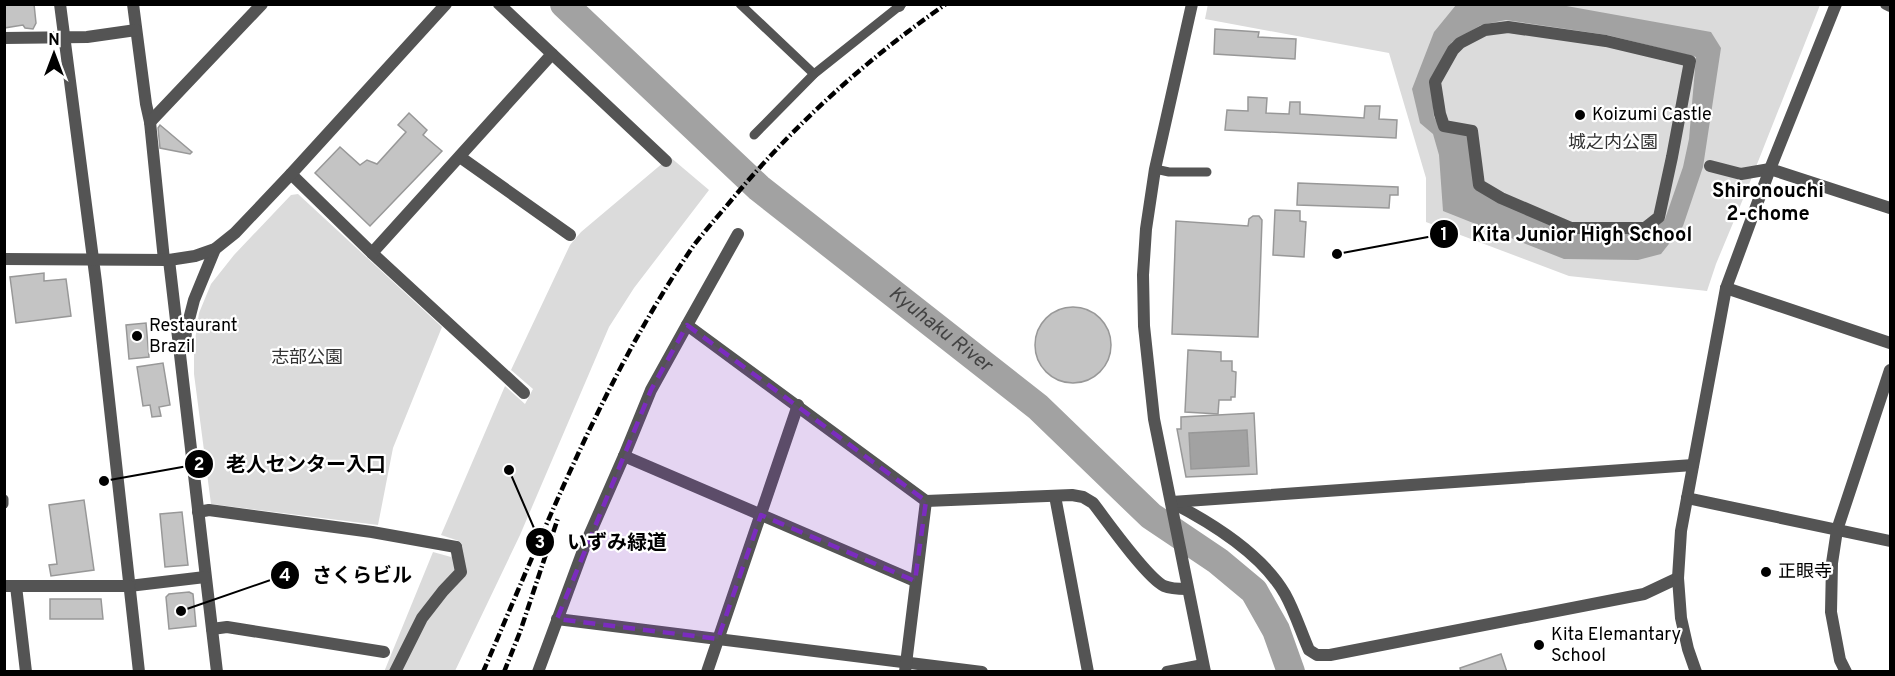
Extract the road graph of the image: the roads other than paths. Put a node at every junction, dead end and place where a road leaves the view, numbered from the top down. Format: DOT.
graph roads {
  1 [pos="60,4"];
  2 [pos="133,4"];
  3 [pos="262,4"];
  4 [pos="446,4"];
  5 [pos="499,4"];
  6 [pos="740,4"];
  7 [pos="1192,4"];
  8 [pos="1836,4"];
  9 [pos="1886,4"];
  10 [pos="900,5"];
  11 [pos="1890,6"];
  12 [pos="136,30"];
  13 [pos="4,38"];
  14 [pos="63,38"];
  15 [pos="552,54"];
  16 [pos="814,74"];
  17 [pos="150,122"];
  18 [pos="754,135"];
  19 [pos="460,156"];
  20 [pos="1672,157"];
  21 [pos="666,161"];
  22 [pos="1710,166"];
  23 [pos="1155,169"];
  24 [pos="1770,169"];
  25 [pos="1207,172"];
  26 [pos="291,174"];
  27 [pos="1890,208"];
  28 [pos="738,234"];
  29 [pos="570,235"];
  30 [pos="215,249"];
  31 [pos="372,253"];
  32 [pos="4,258"];
  33 [pos="92,260"];
  34 [pos="166,260"];
  35 [pos="1726,288"];
  36 [pos="687,325"];
  37 [pos="1890,343"];
  38 [pos="183,369"];
  39 [pos="1890,370"];
  40 [pos="524,393"];
  41 [pos="798,405"];
  42 [pos="624,456"];
  43 [pos="1693,465"];
  44 [pos="1055,496"];
  45 [pos="1687,498"];
  46 [pos="4,500"];
  47 [pos="926,501"];
  48 [pos="1171,502"];
  49 [pos="4,504"];
  50 [pos="198,512"];
  51 [pos="761,515"];
  52 [pos="1837,530"];
  53 [pos="1890,541"];
  54 [pos="206,577"];
  55 [pos="1678,578"];
  56 [pos="915,581"];
  57 [pos="10,586"];
  58 [pos="129,586"];
  59 [pos="1187,589"];
  60 [pos="557,619"];
  61 [pos="212,628"];
  62 [pos="718,639"];
  63 [pos="384,652"];
  64 [pos="906,667"];
  65 [pos="1204,668"];
  66 [pos="26,672"];
  67 [pos="138,672"];
  68 [pos="217,672"];
  69 [pos="395,672"];
  70 [pos="538,672"];
  71 [pos="707,672"];
  72 [pos="982,672"];
  73 [pos="1088,672"];
  74 [pos="1167,672"];
  75 [pos="1696,672"];
  76 [pos="1846,672"];
  1 -- 14 [label="street"];
  2 -- 12 [label="street"];
  3 -- 17 [label="street"];
  4 -- 26 [label="street"];
  5 -- 15 [label="street"];
  6 -- 16 [label="lane"];
  7 -- 23 [label="street"];
  8 -- 24 [label="street"];
  9 -- 11 [label="street"];
  10 -- 16 [label="lane"];
  12 -- 14 [label="street"];
  12 -- 17 [label="street"];
  13 -- 14 [label="street"];
  14 -- 33 [label="street"];
  15 -- 19 [label="street"];
  15 -- 21 [label="street"];
  16 -- 18 [label="lane"];
  17 -- 34 [label="street"];
  19 -- 29 [label="street"];
  19 -- 31 [label="street"];
  20 -- 20 [label="street"];
  22 -- 24 [label="street"];
  23 -- 25 [label="lane"];
  23 -- 48 [label="street"];
  24 -- 27 [label="street"];
  24 -- 35 [label="street"];
  26 -- 30 [label="street"];
  26 -- 31 [label="street"];
  28 -- 36 [label="street"];
  30 -- 34 [label="street"];
  30 -- 38 [label="street"];
  31 -- 40 [label="street"];
  32 -- 33 [label="street"];
  33 -- 34 [label="street"];
  33 -- 58 [label="street"];
  34 -- 38 [label="street"];
  35 -- 37 [label="street"];
  35 -- 43 [label="street"];
  36 -- 41 [label="street"];
  36 -- 42 [label="street"];
  38 -- 50 [label="street"];
  39 -- 52 [label="street"];
  41 -- 47 [label="street"];
  41 -- 51 [label="street"];
  42 -- 51 [label="street"];
  42 -- 60 [label="street"];
  43 -- 45 [label="street"];
  43 -- 48 [label="street"];
  44 -- 47 [label="street"];
  44 -- 59 [label="street"];
  44 -- 73 [label="street"];
  45 -- 52 [label="street"];
  45 -- 55 [label="street"];
  46 -- 49 [label="lane"];
  47 -- 56 [label="street"];
  48 -- 55 [label="street"];
  48 -- 59 [label="street"];
  50 -- 54 [label="street"];
  50 -- 69 [label="street"];
  51 -- 56 [label="street"];
  51 -- 62 [label="street"];
  52 -- 53 [label="street"];
  52 -- 76 [label="street"];
  54 -- 58 [label="street"];
  54 -- 61 [label="street"];
  55 -- 75 [label="street"];
  56 -- 64 [label="street"];
  57 -- 58 [label="street"];
  57 -- 66 [label="street"];
  58 -- 67 [label="street"];
  59 -- 65 [label="street"];
  60 -- 62 [label="street"];
  60 -- 70 [label="street"];
  61 -- 63 [label="street"];
  61 -- 68 [label="street"];
  62 -- 64 [label="street"];
  62 -- 71 [label="street"];
  64 -- 72 [label="street"];
  65 -- 74 [label="street"];
}
